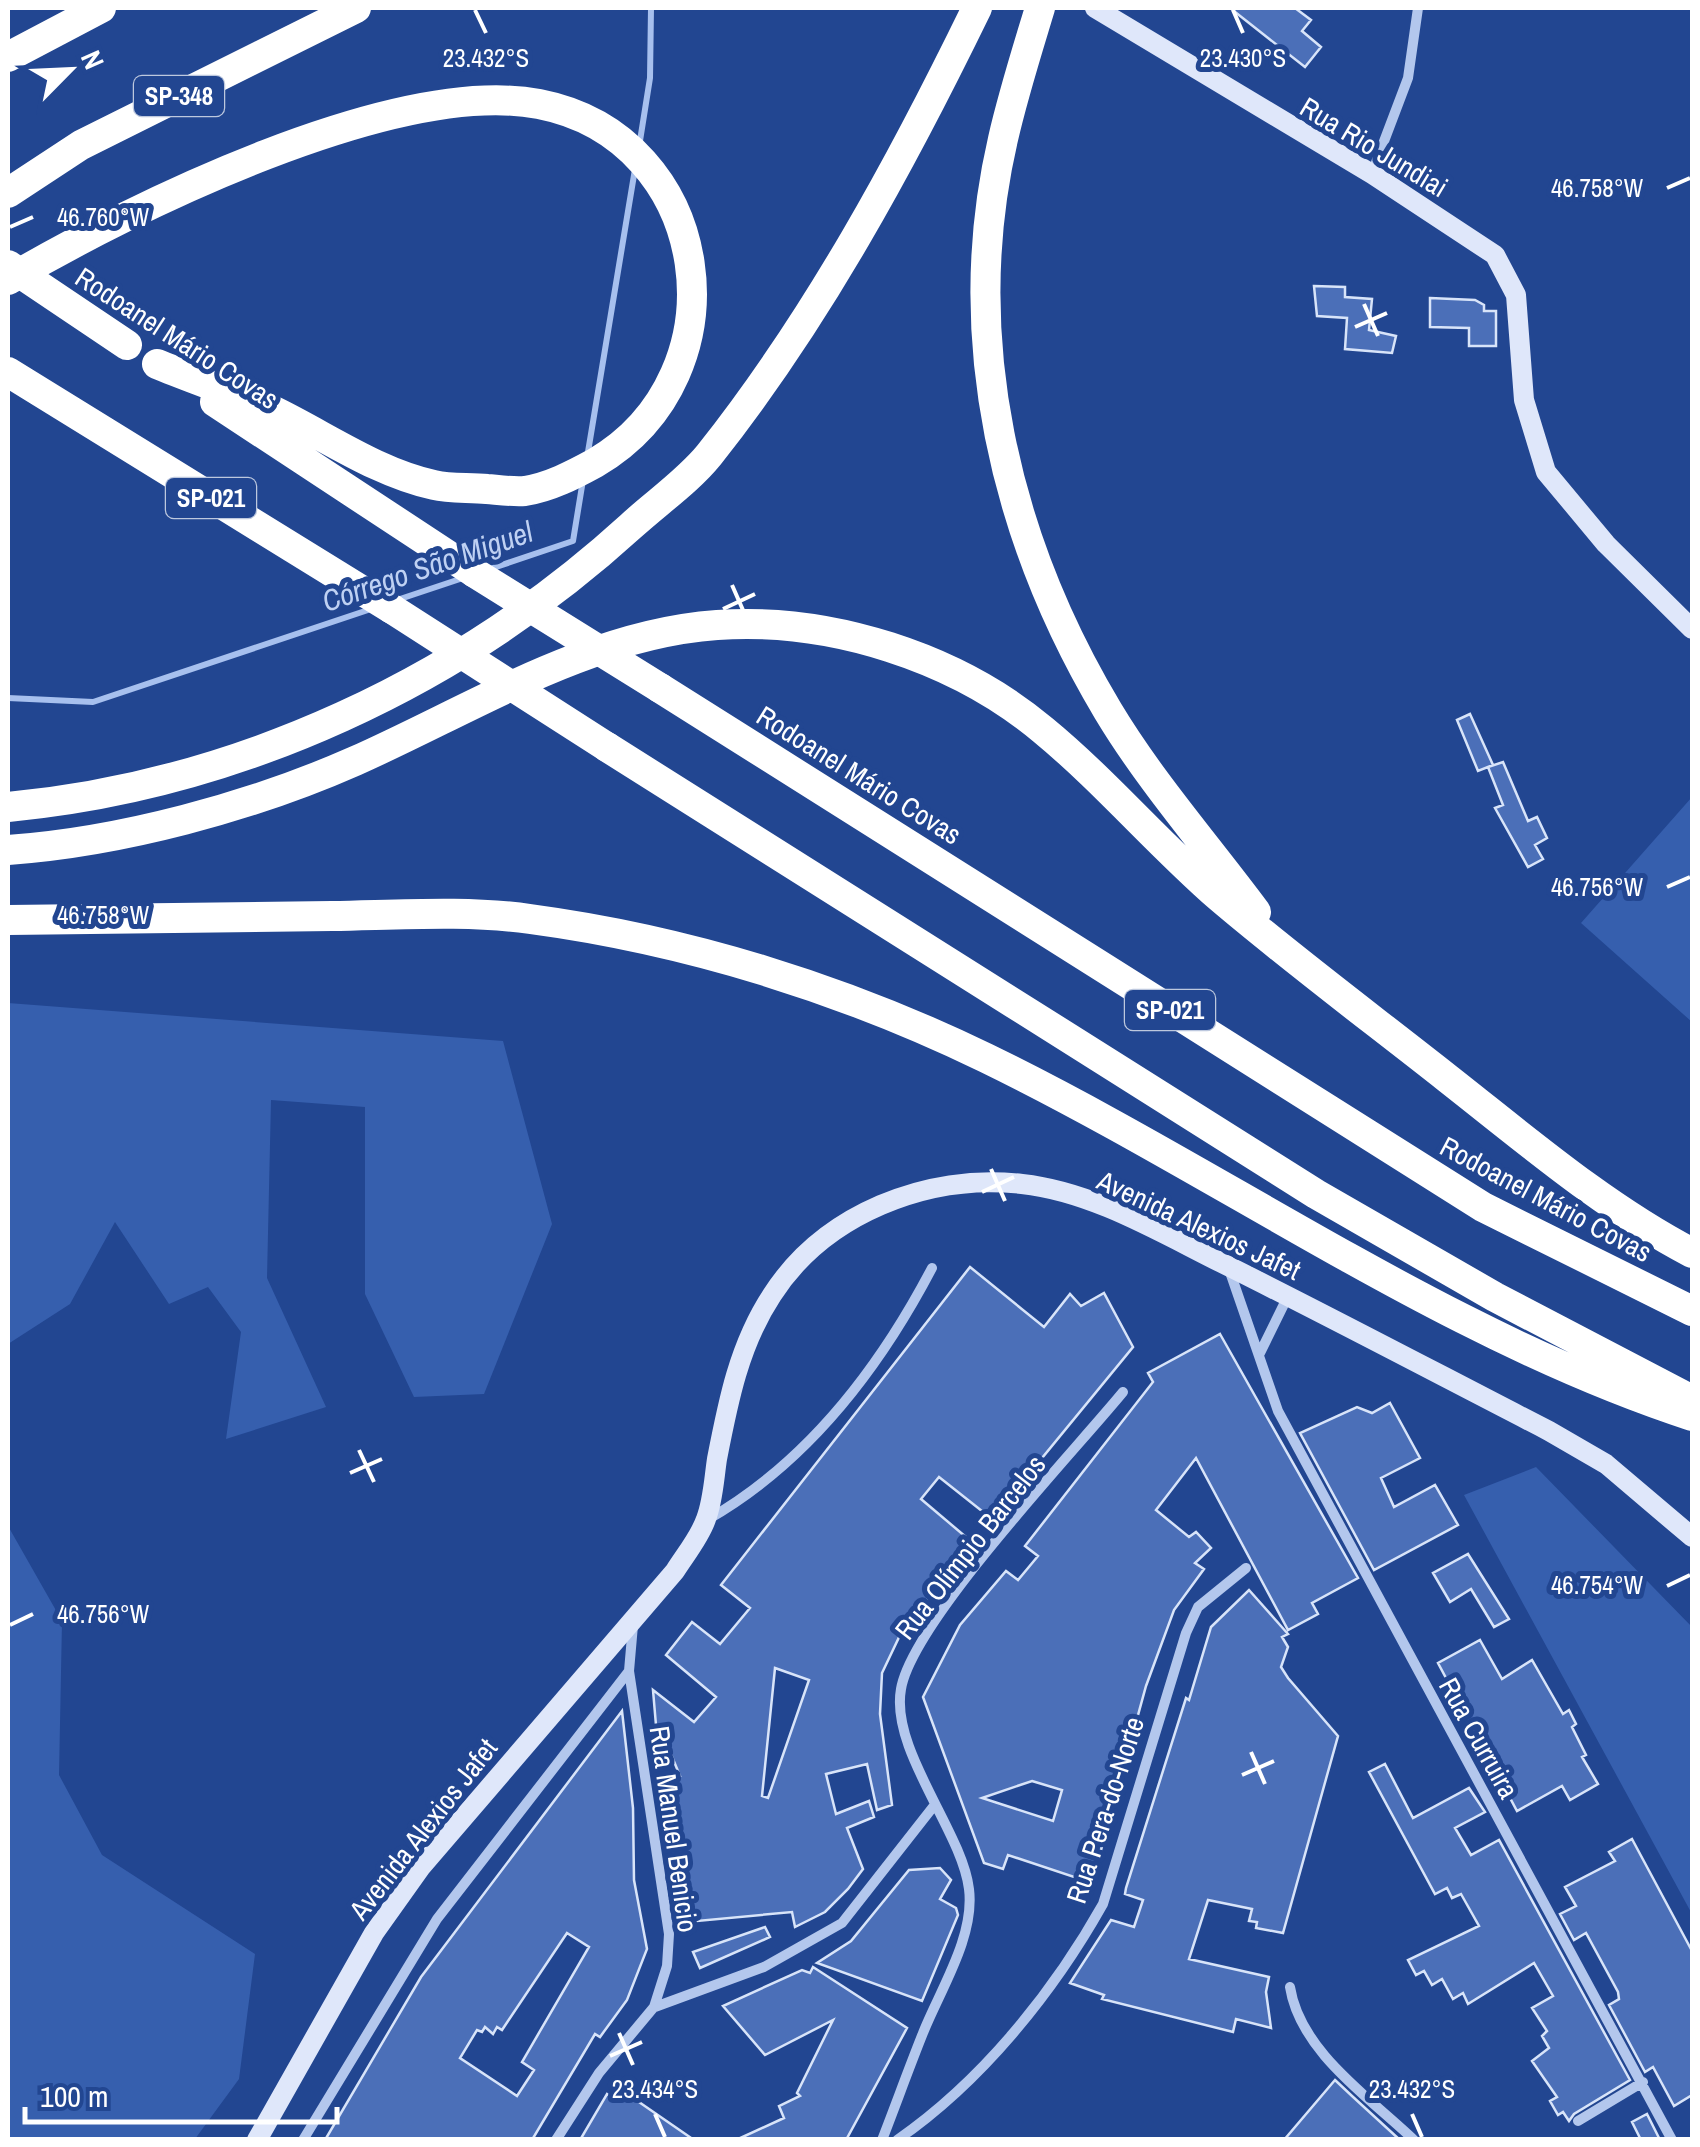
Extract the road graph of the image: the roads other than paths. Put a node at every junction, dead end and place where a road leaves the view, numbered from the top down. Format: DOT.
graph roads {
  1 [pos="100,8"];
  2 [pos="356,8"];
  3 [pos="977,8"];
  4 [pos="1040,8"];
  5 [pos="1094,8"];
  6 [pos="1418,8"];
  7 [pos="8,57"];
  8 [pos="1372,174"];
  9 [pos="8,192"];
  10 [pos="8,265"];
  11 [pos="8,280"];
  12 [pos="157,364"];
  13 [pos="19,379"];
  14 [pos="1692,630"];
  15 [pos="8,807"];
  16 [pos="8,850"];
  17 [pos="8,920"];
  18 [pos="1285,950"];
  19 [pos="1692,1253"];
  20 [pos="1228,1267"];
  21 [pos="932,1268"];
  22 [pos="1288,1296"];
  23 [pos="1692,1311"];
  24 [pos="1260,1353"];
  25 [pos="1123,1392"];
  26 [pos="1692,1400"];
  27 [pos="1692,1416"];
  28 [pos="706,1520"];
  29 [pos="1692,1537"];
  30 [pos="1246,1568"];
  31 [pos="633,1625"];
  32 [pos="629,1671"];
  33 [pos="934,1807"];
  34 [pos="1290,1987"];
  35 [pos="654,2007"];
  36 [pos="1643,2082"];
  37 [pos="1578,2121"];
  38 [pos="257,2140"];
  39 [pos="303,2140"];
  40 [pos="556,2140"];
  41 [pos="882,2140"];
  42 [pos="897,2140"];
  43 [pos="1414,2140"];
  44 [pos="1672,2140"];
  1 -- 7 [label="highway"];
  2 -- 9 [label="highway, SP-348"];
  3 -- 15 [label="highway"];
  4 -- 18 [label="highway"];
  5 -- 8 [label="main road, Rua Rio Jundiai"];
  6 -- 8 [label="street"];
  8 -- 14 [label="main road, Rua Rio Jundiai"];
  10 -- 12 [label="highway, Rodoanel Mário Covas / SP-021, bridge"];
  11 -- 12 [label="highway"];
  12 -- 23 [label="highway, Rodoanel Mário Covas / SP-021, bridge"];
  13 -- 26 [label="highway, SP-021, bridge"];
  16 -- 18 [label="highway"];
  17 -- 27 [label="highway"];
  18 -- 19 [label="highway"];
  20 -- 22 [label="main road, Avenida Alexios Jafet"];
  20 -- 24 [label="street, Rua Curruira"];
  20 -- 28 [label="main road, Avenida Alexios Jafet"];
  21 -- 28 [label="street, Avenida Alexios Jafet"];
  22 -- 24 [label="street"];
  22 -- 29 [label="main road, Avenida Alexios Jafet"];
  24 -- 36 [label="street, Rua Curruira"];
  25 -- 33 [label="street, Rua Olímpio Barcelos"];
  28 -- 31 [label="main road, Avenida Alexios Jafet"];
  30 -- 42 [label="street, Rua Pera-do-Norte"];
  31 -- 32 [label="street"];
  31 -- 38 [label="main road, Avenida Alexios Jafet"];
  32 -- 35 [label="street, Rua Manuel Benicio"];
  32 -- 39 [label="street"];
  33 -- 35 [label="street"];
  33 -- 41 [label="street, Rua Olímpio Barcelos"];
  34 -- 43 [label="street"];
  35 -- 40 [label="street, Rua Manuel Benicio"];
  36 -- 37 [label="street"];
  36 -- 44 [label="street, Rua Curruira"];
}
